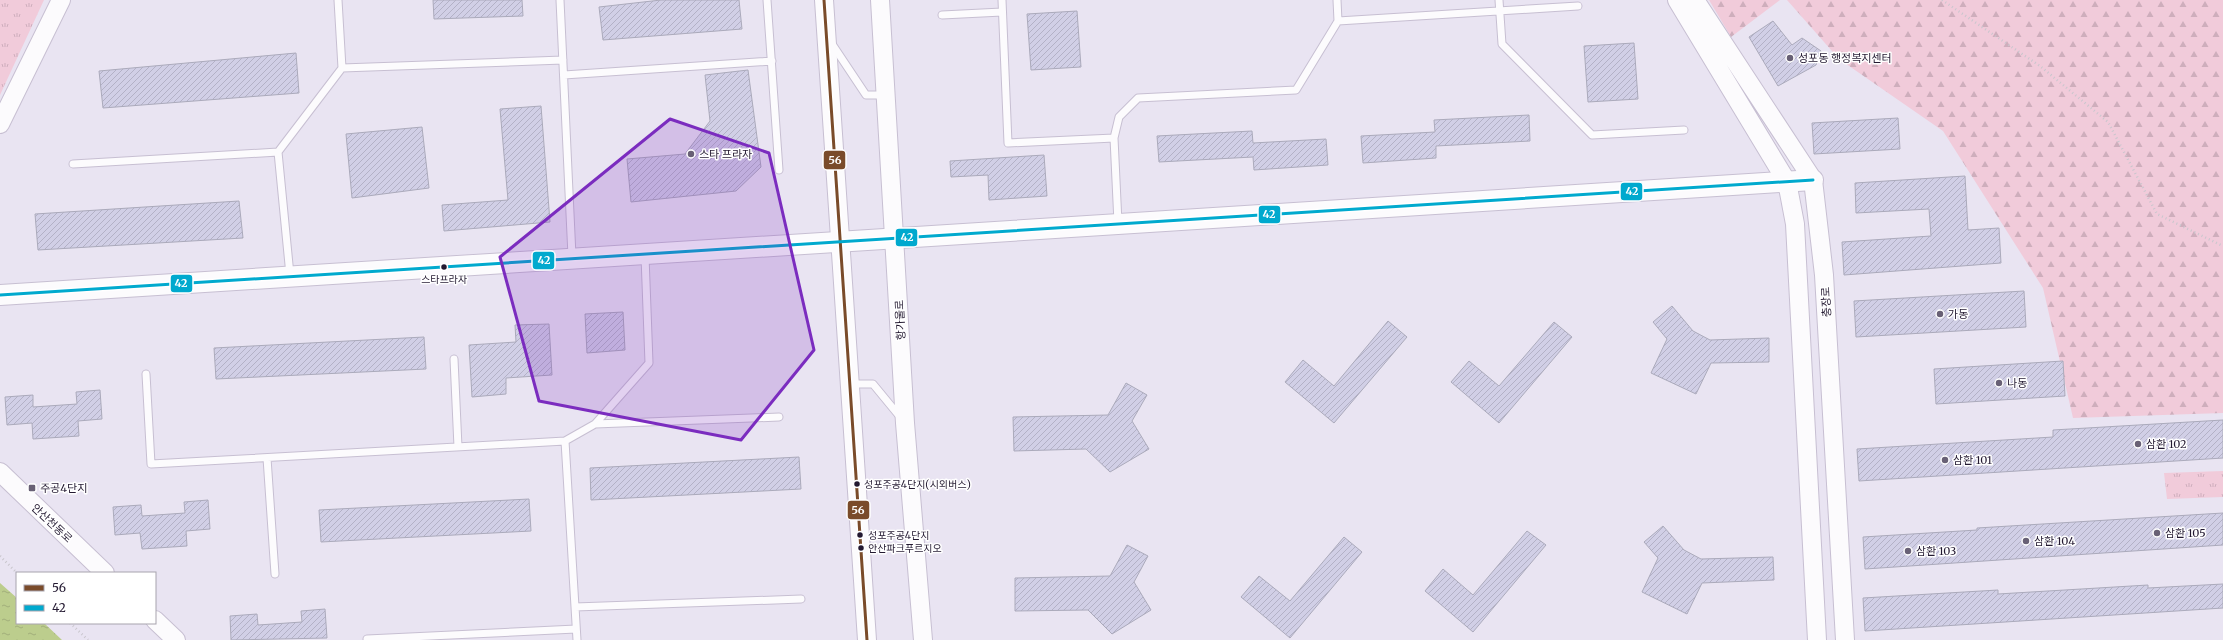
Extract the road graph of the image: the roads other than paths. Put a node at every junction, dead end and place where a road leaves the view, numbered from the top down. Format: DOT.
graph roads {
  1 [pos="61,0"];
  2 [pos="338,0"];
  3 [pos="560,0"];
  4 [pos="767,0"];
  5 [pos="824,0"];
  6 [pos="880,0"];
  7 [pos="1002,0"];
  8 [pos="1337,0"];
  9 [pos="1499,0"];
  10 [pos="1677,0"];
  11 [pos="1695,0"];
  12 [pos="1578,6"];
  13 [pos="1499,11"];
  14 [pos="1002,12"];
  15 [pos="942,15"];
  16 [pos="1338,21"];
  17 [pos="826,36"];
  18 [pos="563,60"];
  19 [pos="772,61"];
  20 [pos="342,68"];
  21 [pos="564,75"];
  22 [pos="886,95"];
  23 [pos="0,124"];
  24 [pos="1684,130"];
  25 [pos="1114,138"];
  26 [pos="278,152"];
  27 [pos="73,164"];
  28 [pos="779,170"];
  29 [pos="1813,180"];
  30 [pos="1787,182"];
  31 [pos="1118,224"];
  32 [pos="896,238"];
  33 [pos="839,242"];
  34 [pos="645,254"];
  35 [pos="573,259"];
  36 [pos="290,277"];
  37 [pos="0,295"];
  38 [pos="454,359"];
  39 [pos="146,374"];
  40 [pos="849,384"];
  41 [pos="779,417"];
  42 [pos="905,423"];
  43 [pos="595,424"];
  44 [pos="565,442"];
  45 [pos="458,447"];
  46 [pos="267,458"];
  47 [pos="0,472"];
  48 [pos="103,572"];
  49 [pos="275,574"];
  50 [pos="802,599"];
  51 [pos="575,607"];
  52 [pos="156,621"];
  53 [pos="576,629"];
  54 [pos="367,639"];
  55 [pos="176,640"];
  56 [pos="577,640"];
  57 [pos="867,640"];
  58 [pos="923,640"];
  59 [pos="1817,640"];
  60 [pos="1845,640"];
  1 -- 23 [label="street"];
  2 -- 20 [label="lane"];
  3 -- 18 [label="lane"];
  4 -- 19 [label="lane"];
  5 -- 17 [label="street"];
  6 -- 22 [label="street, 항가울로"];
  7 -- 14 [label="lane"];
  8 -- 16 [label="lane"];
  9 -- 13 [label="lane"];
  10 -- 30 [label="street"];
  11 -- 29 [label="street, 충장로"];
  12 -- 13 [label="lane"];
  13 -- 16 [label="lane"];
  13 -- 24 [label="lane"];
  14 -- 15 [label="lane"];
  14 -- 25 [label="lane"];
  16 -- 25 [label="lane"];
  17 -- 22 [label="lane"];
  17 -- 33 [label="street"];
  18 -- 20 [label="lane"];
  18 -- 21 [label="lane"];
  19 -- 21 [label="lane"];
  19 -- 28 [label="lane"];
  20 -- 26 [label="lane"];
  21 -- 35 [label="lane"];
  22 -- 32 [label="street, 항가울로"];
  25 -- 31 [label="lane"];
  26 -- 27 [label="lane"];
  26 -- 36 [label="lane"];
  29 -- 30 [label="main road"];
  29 -- 60 [label="street, 충장로"];
  30 -- 31 [label="main road"];
  30 -- 59 [label="street"];
  31 -- 32 [label="main road"];
  32 -- 33 [label="main road"];
  32 -- 42 [label="street, 항가울로"];
  33 -- 34 [label="main road"];
  33 -- 40 [label="street"];
  34 -- 35 [label="main road"];
  34 -- 43 [label="lane"];
  35 -- 36 [label="main road"];
  36 -- 37 [label="main road"];
  38 -- 45 [label="lane"];
  39 -- 46 [label="lane"];
  40 -- 42 [label="lane"];
  40 -- 57 [label="street"];
  41 -- 43 [label="lane"];
  42 -- 58 [label="street, 항가울로"];
  43 -- 44 [label="lane"];
  44 -- 45 [label="lane"];
  44 -- 51 [label="lane"];
  45 -- 46 [label="lane"];
  46 -- 49 [label="lane"];
  47 -- 48 [label="street, 안산천동로"];
  50 -- 51 [label="lane"];
  51 -- 53 [label="lane"];
  52 -- 55 [label="street"];
  53 -- 54 [label="lane"];
  53 -- 56 [label="lane"];
}
